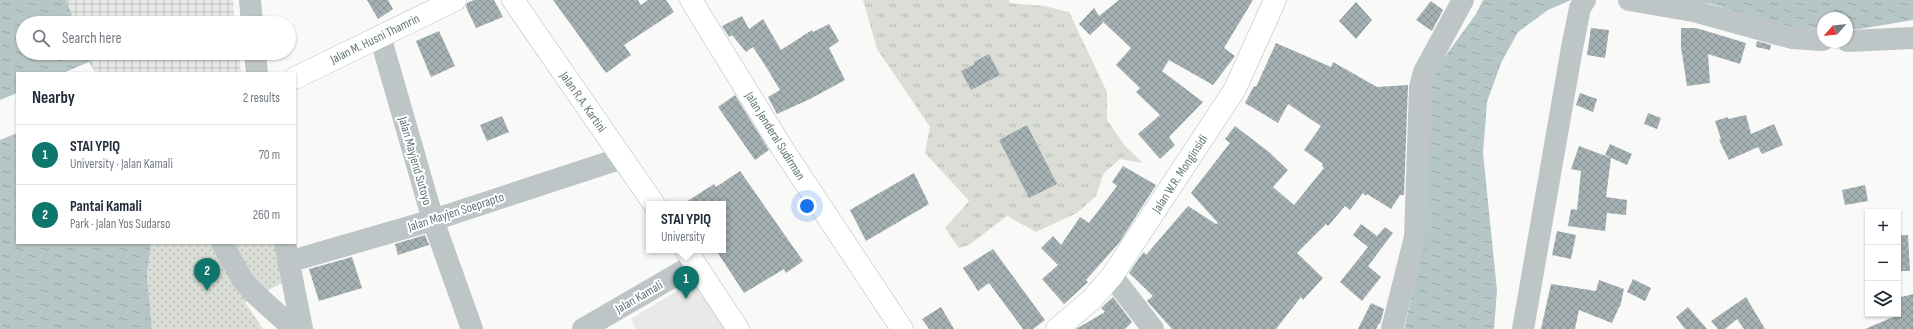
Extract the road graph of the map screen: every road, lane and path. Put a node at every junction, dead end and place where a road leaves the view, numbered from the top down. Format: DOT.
graph roads {
  1 [pos="250,0"];
  2 [pos="454,0"];
  3 [pos="512,0"];
  4 [pos="691,0"];
  5 [pos="1275,0"];
  6 [pos="1463,0"];
  7 [pos="1585,0"];
  8 [pos="1629,0"];
  9 [pos="251,16"];
  10 [pos="380,36"];
  11 [pos="1913,38"];
  12 [pos="1817,40"];
  13 [pos="1853,41"];
  14 [pos="256,60"];
  15 [pos="257,72"];
  16 [pos="296,78"];
  17 [pos="622,158"];
  18 [pos="652,201"];
  19 [pos="432,220"];
  20 [pos="223,244"];
  21 [pos="286,252"];
  22 [pos="691,257"];
  23 [pos="1112,276"];
  24 [pos="294,329"];
  25 [pos="302,329"];
  26 [pos="472,329"];
  27 [pos="583,329"];
  28 [pos="738,329"];
  29 [pos="902,329"];
  30 [pos="1057,329"];
  31 [pos="1153,329"];
  32 [pos="1392,329"];
  33 [pos="1523,329"];
  1 -- 9 [label="street"];
  2 -- 10 [label="main road, Jalan M. Husni Thamrin"];
  3 -- 17 [label="main road, Jalan R.A. Kartini"];
  4 -- 29 [label="main road, Jalan Jenderal Sudirman"];
  5 -- 23 [label="main road, Jalan W.R. Monginsidi"];
  6 -- 32 [label="street"];
  7 -- 33 [label="street"];
  8 -- 12 [label="street"];
  10 -- 16 [label="main road, Jalan M. Husni Thamrin"];
  10 -- 19 [label="street, Jalan Mayjend Sutoyo"];
  11 -- 13 [label="street"];
  14 -- 15 [label="street"];
  17 -- 18 [label="main road, Jalan R.A. Kartini"];
  17 -- 19 [label="street, Jalan Mayjen Soeprapto"];
  19 -- 21 [label="street, Jalan Mayjen Soeprapto"];
  19 -- 26 [label="street, Jalan Mayjend Sutoyo"];
  20 -- 24 [label="street"];
  21 -- 25 [label="street"];
  22 -- 27 [label="street, Jalan Kamali"];
  22 -- 28 [label="main road"];
  23 -- 30 [label="main road, Jalan W.R. Monginsidi"];
  23 -- 31 [label="street"];
}
